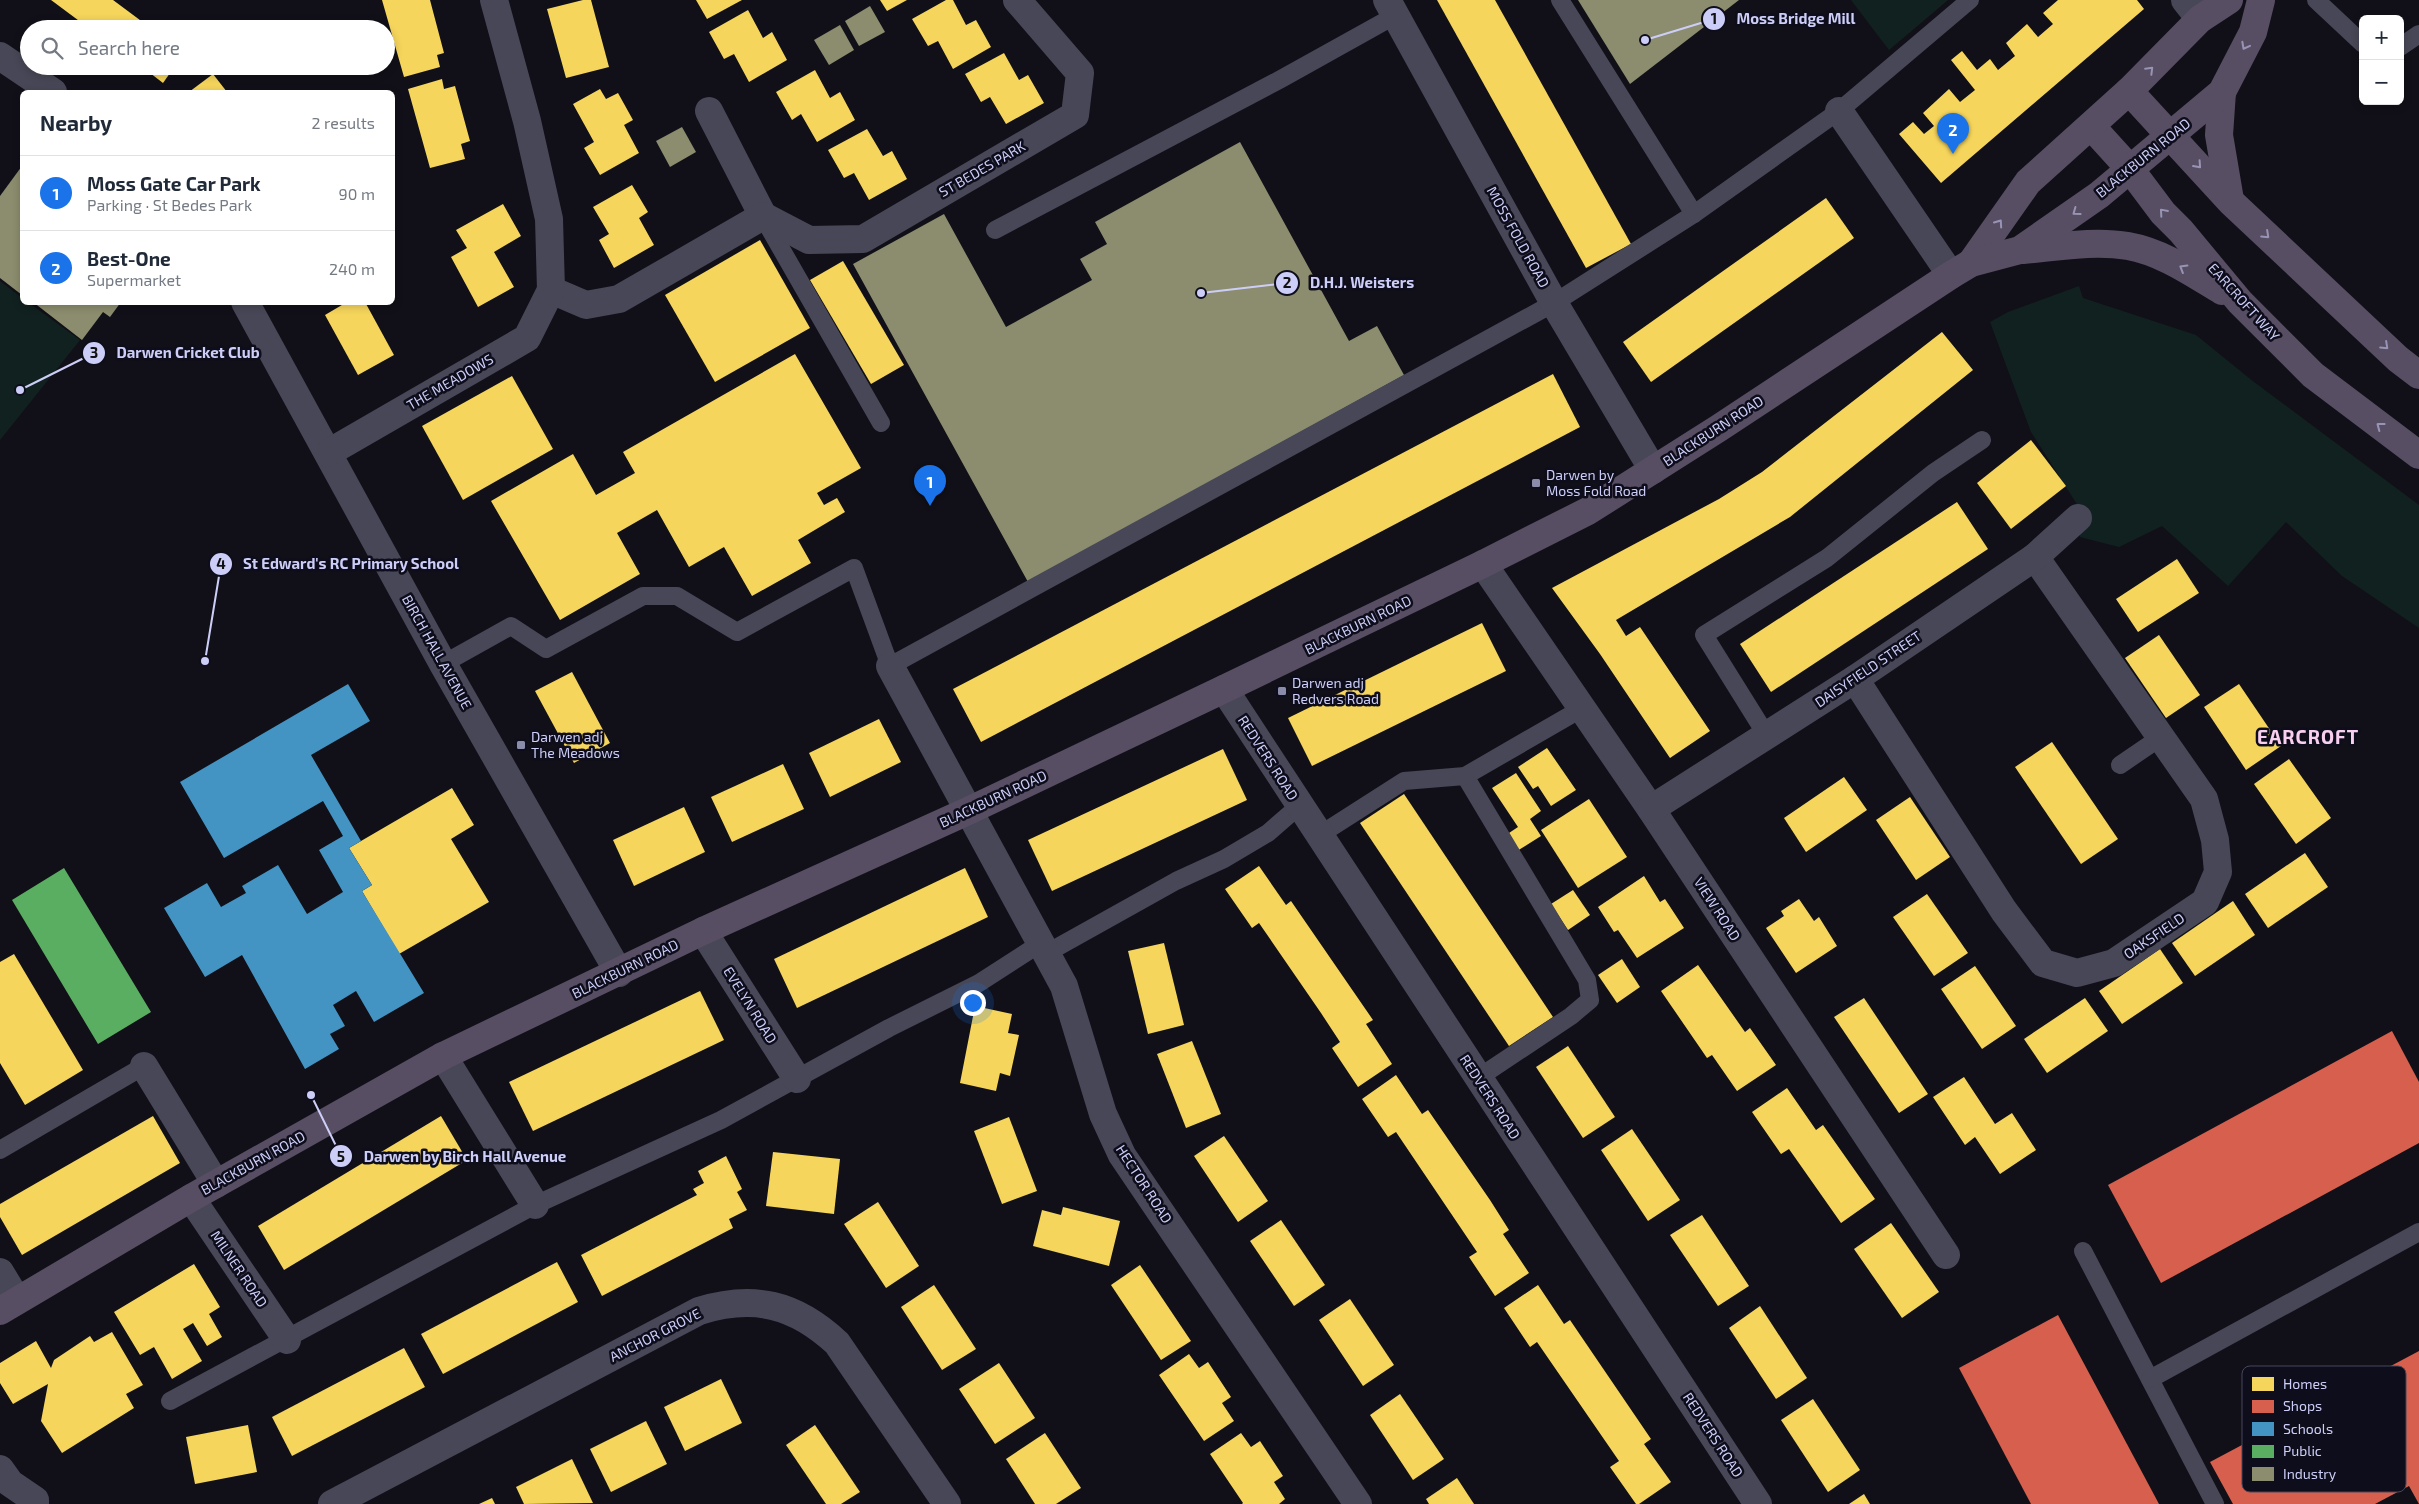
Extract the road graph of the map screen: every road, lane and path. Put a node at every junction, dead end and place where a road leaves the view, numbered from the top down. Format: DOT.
graph roads {
  1 [pos="494,0"];
  2 [pos="1017,0"];
  3 [pos="1560,0"];
  4 [pos="1970,0"];
  5 [pos="2229,0"];
  6 [pos="2261,0"];
  7 [pos="2316,0"];
  8 [pos="1392,7"];
  9 [pos="2193,10"];
  10 [pos="2419,34"];
  11 [pos="2359,40"];
  12 [pos="2404,44"];
  13 [pos="0,56"];
  14 [pos="20,70"];
  15 [pos="28,75"];
  16 [pos="50,90"];
  17 [pos="2129,91"];
  18 [pos="2222,92"];
  19 [pos="709,111"];
  20 [pos="1839,111"];
  21 [pos="2091,126"];
  22 [pos="2171,136"];
  23 [pos="2130,169"];
  24 [pos="2231,202"];
  25 [pos="1694,214"];
  26 [pos="763,216"];
  27 [pos="995,230"];
  28 [pos="2020,250"];
  29 [pos="1961,269"];
  30 [pos="551,290"];
  31 [pos="1554,302"];
  32 [pos="2240,302"];
  33 [pos="247,305"];
  34 [pos="2419,375"];
  35 [pos="881,424"];
  36 [pos="1982,440"];
  37 [pos="328,453"];
  38 [pos="2419,455"];
  39 [pos="1654,470"];
  40 [pos="2078,518"];
  41 [pos="2035,557"];
  42 [pos="1483,564"];
  43 [pos="443,664"];
  44 [pos="890,666"];
  45 [pos="1855,679"];
  46 [pos="1224,689"];
  47 [pos="1581,709"];
  48 [pos="1767,736"];
  49 [pos="2161,738"];
  50 [pos="2120,765"];
  51 [pos="1465,776"];
  52 [pos="1299,806"];
  53 [pos="1651,809"];
  54 [pos="968,811"];
  55 [pos="1318,836"];
  56 [pos="703,930"];
  57 [pos="1044,948"];
  58 [pos="619,973"];
  59 [pos="443,1056"];
  60 [pos="144,1066"];
  61 [pos="1478,1078"];
  62 [pos="797,1079"];
  63 [pos="0,1150"];
  64 [pos="216,1184"];
  65 [pos="191,1198"];
  66 [pos="535,1205"];
  67 [pos="2419,1232"];
  68 [pos="2084,1251"];
  69 [pos="1946,1255"];
  70 [pos="0,1272"];
  71 [pos="8,1306"];
  72 [pos="287,1340"];
  73 [pos="2150,1378"];
  74 [pos="170,1401"];
  75 [pos="0,1468"];
  76 [pos="40,1503"];
  77 [pos="332,1504"];
  78 [pos="947,1504"];
  79 [pos="1358,1504"];
  80 [pos="1758,1504"];
  81 [pos="2215,1504"];
  1 -- 30 [label="street"];
  2 -- 26 [label="street, ST BEDES PARK"];
  3 -- 25 [label="lane"];
  4 -- 20 [label="lane"];
  5 -- 9 [label="highway, BLACKBURN ROAD"];
  6 -- 18 [label="highway, BLACKBURN ROAD, one-way"];
  7 -- 11 [label="lane"];
  8 -- 27 [label="lane"];
  8 -- 31 [label="street, MOSS FOLD ROAD"];
  17 -- 9 [label="highway, BLACKBURN ROAD, one-way"];
  10 -- 12 [label="lane"];
  13 -- 14 [label="street"];
  15 -- 16 [label="street"];
  17 -- 21 [label="highway, BLACKBURN ROAD"];
  17 -- 22 [label="highway"];
  18 -- 22 [label="highway, BLACKBURN ROAD"];
  18 -- 24 [label="highway"];
  19 -- 26 [label="street"];
  20 -- 25 [label="lane"];
  20 -- 29 [label="street"];
  21 -- 23 [label="highway, EARCROFT WAY"];
  29 -- 21 [label="highway, BLACKBURN ROAD, one-way"];
  22 -- 23 [label="highway, BLACKBURN ROAD"];
  22 -- 24 [label="highway, one-way"];
  23 -- 28 [label="highway, BLACKBURN ROAD, one-way"];
  32 -- 23 [label="highway, EARCROFT WAY, one-way"];
  24 -- 34 [label="highway, one-way"];
  25 -- 31 [label="lane"];
  26 -- 30 [label="street"];
  26 -- 35 [label="lane"];
  28 -- 29 [label="highway, BLACKBURN ROAD"];
  32 -- 28 [label="highway, one-way"];
  29 -- 39 [label="highway, BLACKBURN ROAD"];
  30 -- 37 [label="street, THE MEADOWS"];
  31 -- 39 [label="street, MOSS FOLD ROAD"];
  31 -- 44 [label="lane"];
  38 -- 32 [label="highway, EARCROFT WAY, one-way"];
  33 -- 37 [label="street, BIRCH HALL AVENUE"];
  36 -- 48 [label="lane"];
  37 -- 43 [label="street, BIRCH HALL AVENUE"];
  39 -- 42 [label="highway, BLACKBURN ROAD"];
  40 -- 41 [label="street, DAISYFIELD STREET"];
  41 -- 45 [label="street, DAISYFIELD STREET"];
  41 -- 49 [label="street, OAKSFIELD"];
  42 -- 46 [label="highway, BLACKBURN ROAD"];
  42 -- 47 [label="street, VIEW ROAD"];
  43 -- 44 [label="lane"];
  43 -- 58 [label="street, BIRCH HALL AVENUE"];
  44 -- 54 [label="street, HECTOR ROAD"];
  45 -- 48 [label="street, DAISYFIELD STREET"];
  45 -- 49 [label="street, OAKSFIELD"];
  46 -- 52 [label="street, REDVERS ROAD"];
  46 -- 54 [label="highway, BLACKBURN ROAD"];
  47 -- 51 [label="lane"];
  47 -- 53 [label="street, VIEW ROAD"];
  48 -- 53 [label="street, DAISYFIELD STREET"];
  49 -- 50 [label="lane"];
  51 -- 55 [label="lane"];
  51 -- 61 [label="lane"];
  52 -- 55 [label="street, REDVERS ROAD"];
  52 -- 57 [label="lane"];
  53 -- 69 [label="street, VIEW ROAD"];
  54 -- 56 [label="highway, BLACKBURN ROAD"];
  54 -- 57 [label="street, HECTOR ROAD"];
  55 -- 61 [label="street, REDVERS ROAD"];
  56 -- 58 [label="highway, BLACKBURN ROAD"];
  56 -- 62 [label="street, EVELYN ROAD"];
  57 -- 62 [label="lane"];
  57 -- 79 [label="street, HECTOR ROAD"];
  58 -- 59 [label="highway, BLACKBURN ROAD"];
  59 -- 64 [label="highway, BLACKBURN ROAD"];
  59 -- 66 [label="street"];
  60 -- 63 [label="lane"];
  60 -- 64 [label="street"];
  61 -- 80 [label="street, REDVERS ROAD"];
  62 -- 66 [label="lane"];
  64 -- 65 [label="highway, BLACKBURN ROAD"];
  65 -- 71 [label="highway, BLACKBURN ROAD"];
  65 -- 72 [label="street, MILNER ROAD"];
  66 -- 72 [label="lane"];
  67 -- 73 [label="lane"];
  68 -- 73 [label="lane"];
  70 -- 71 [label="street"];
  72 -- 74 [label="lane"];
  73 -- 81 [label="lane"];
  75 -- 76 [label="street"];
  77 -- 78 [label="street, ANCHOR GROVE"];
}
